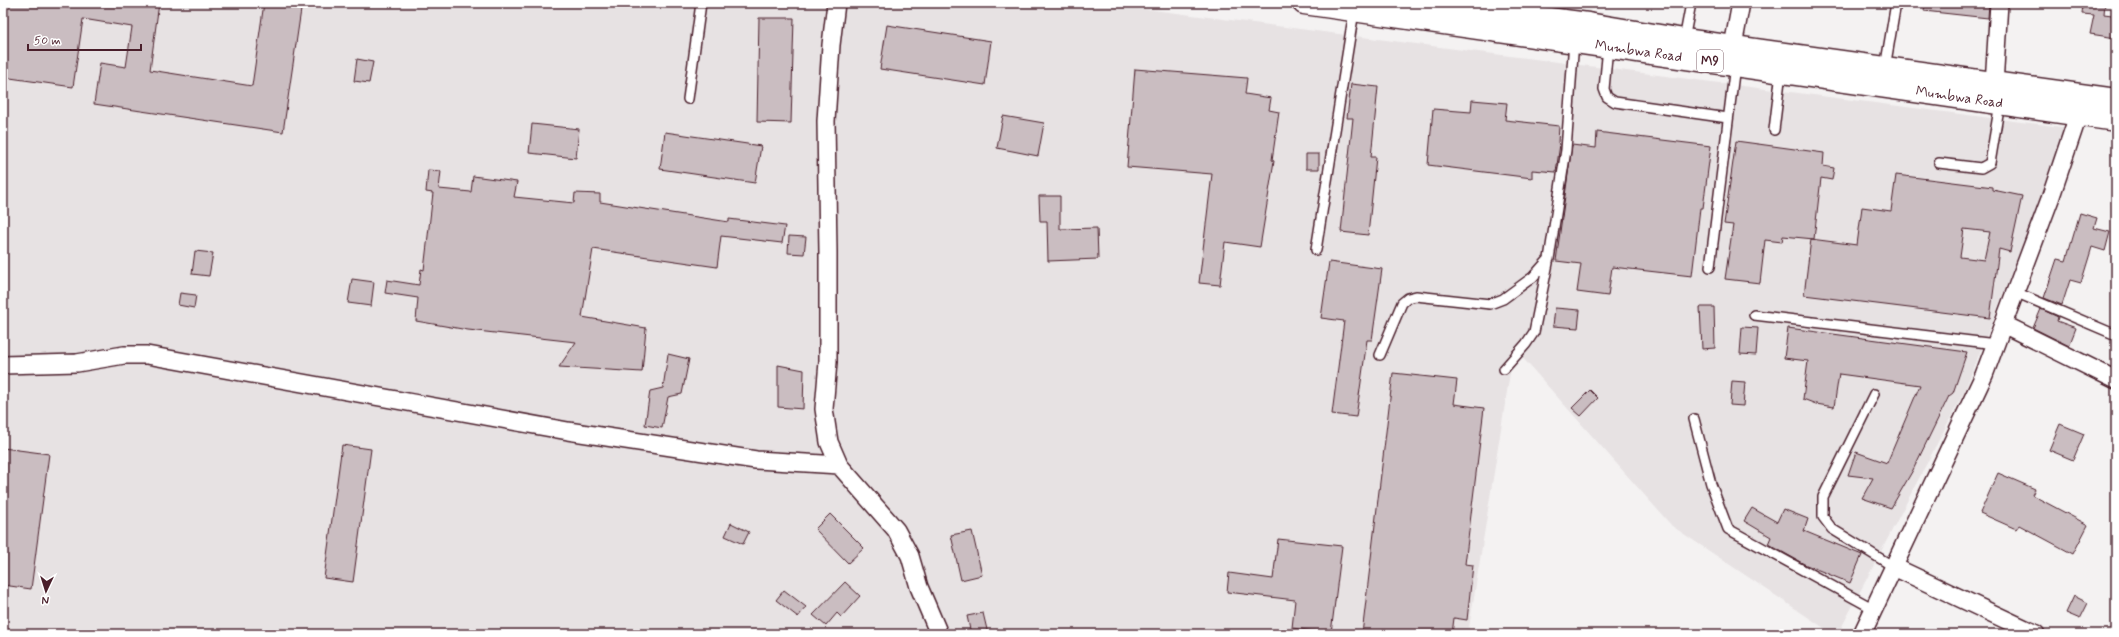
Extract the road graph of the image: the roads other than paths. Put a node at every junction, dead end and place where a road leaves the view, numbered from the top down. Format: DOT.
graph roads {
  1 [pos="701,3"];
  2 [pos="836,3"];
  3 [pos="1304,3"];
  4 [pos="1691,3"];
  5 [pos="1741,3"];
  6 [pos="1896,3"];
  7 [pos="1999,3"];
  8 [pos="1363,7"];
  9 [pos="1406,8"];
  10 [pos="1684,40"];
  11 [pos="1574,41"];
  12 [pos="1608,46"];
  13 [pos="1734,55"];
  14 [pos="1885,68"];
  15 [pos="1782,71"];
  16 [pos="1913,81"];
  17 [pos="1997,93"];
  18 [pos="688,99"];
  19 [pos="2116,100"];
  20 [pos="2082,105"];
  21 [pos="1728,118"];
  22 [pos="2116,120"];
  23 [pos="1774,130"];
  24 [pos="1939,163"];
  25 [pos="1316,250"];
  26 [pos="1549,259"];
  27 [pos="1710,267"];
  28 [pos="2015,292"];
  29 [pos="1754,315"];
  30 [pos="2003,324"];
  31 [pos="2116,335"];
  32 [pos="1996,344"];
  33 [pos="1380,355"];
  34 [pos="3,365"];
  35 [pos="1504,369"];
  36 [pos="2116,380"];
  37 [pos="1874,394"];
  38 [pos="1694,418"];
  39 [pos="839,465"];
  40 [pos="1894,567"];
  41 [pos="1874,609"];
  42 [pos="939,634"];
  43 [pos="1862,634"];
  44 [pos="2036,634"];
  1 -- 18 [label="lane"];
  2 -- 39 [label="street"];
  3 -- 8 [label="main road, Mumbwa Road / M9"];
  4 -- 10 [label="lane"];
  5 -- 13 [label="street"];
  6 -- 14 [label="lane"];
  7 -- 17 [label="street"];
  8 -- 9 [label="main road, Mumbwa Road / M9"];
  8 -- 11 [label="main road, Mumbwa Road / M9"];
  8 -- 25 [label="lane"];
  9 -- 10 [label="main road, Mumbwa Road / M9"];
  10 -- 13 [label="main road, Mumbwa Road / M9"];
  11 -- 12 [label="main road, Mumbwa Road / M9"];
  11 -- 26 [label="lane"];
  12 -- 13 [label="main road, Mumbwa Road / M9"];
  12 -- 21 [label="lane"];
  13 -- 14 [label="main road, Mumbwa Road / M9"];
  13 -- 15 [label="main road, Mumbwa Road / M9"];
  13 -- 21 [label="lane"];
  14 -- 16 [label="main road, Mumbwa Road / M9"];
  15 -- 16 [label="main road, Mumbwa Road / M9"];
  15 -- 23 [label="lane"];
  16 -- 17 [label="main road, Mumbwa Road / M9"];
  17 -- 20 [label="main road, Mumbwa Road / M9"];
  17 -- 24 [label="lane"];
  19 -- 20 [label="main road, Mumbwa Road / M9"];
  20 -- 22 [label="main road, Mumbwa Road / M9"];
  20 -- 28 [label="street"];
  21 -- 27 [label="lane"];
  26 -- 33 [label="lane"];
  26 -- 35 [label="lane"];
  28 -- 30 [label="street"];
  28 -- 31 [label="lane"];
  29 -- 32 [label="lane"];
  30 -- 32 [label="street"];
  30 -- 36 [label="street"];
  32 -- 40 [label="street"];
  34 -- 39 [label="street"];
  37 -- 40 [label="lane"];
  38 -- 41 [label="lane"];
  39 -- 42 [label="street"];
  40 -- 41 [label="street"];
  40 -- 44 [label="street"];
  41 -- 43 [label="street"];
}
